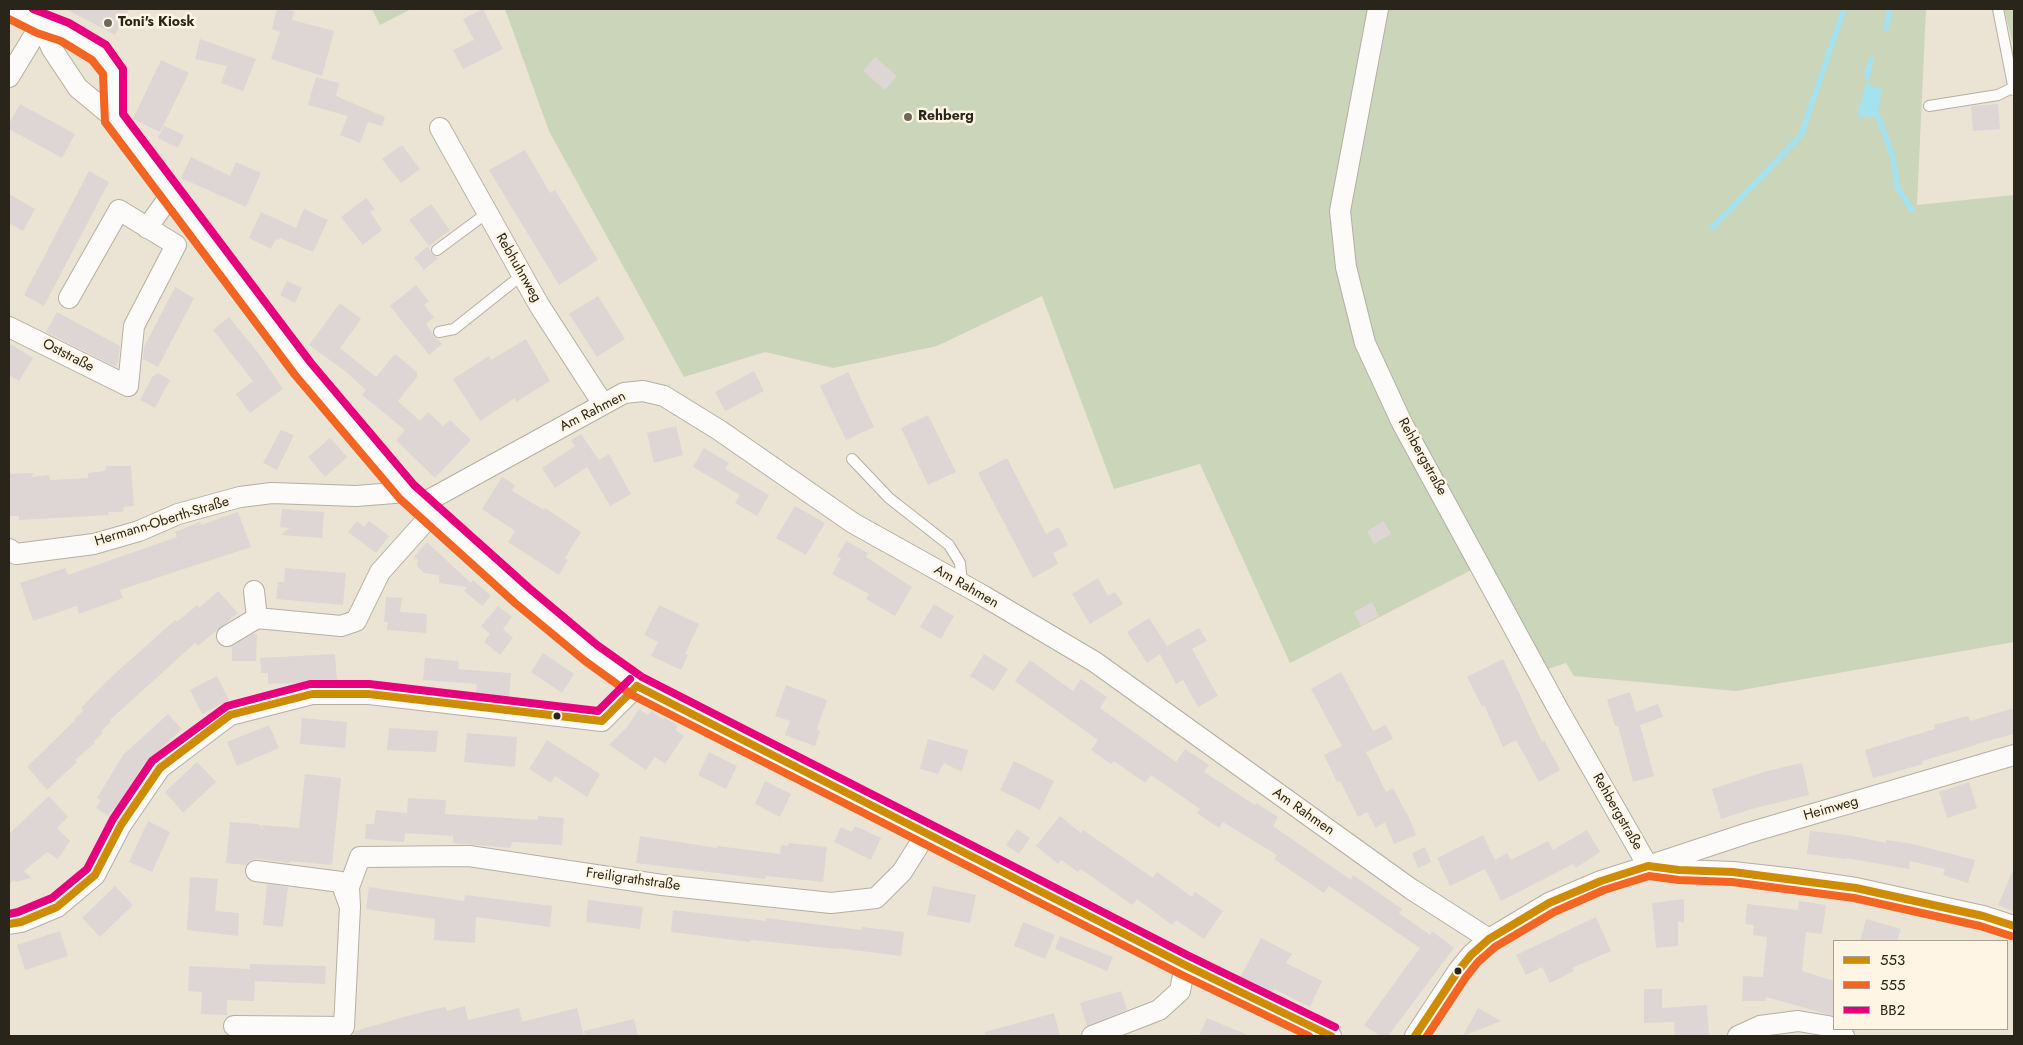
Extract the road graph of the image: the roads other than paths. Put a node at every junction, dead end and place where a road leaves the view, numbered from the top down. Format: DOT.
graph roads {
  1 [pos="11,9"];
  2 [pos="1378,9"];
  3 [pos="1998,9"];
  4 [pos="42,24"];
  5 [pos="9,77"];
  6 [pos="2014,88"];
  7 [pos="1930,106"];
  8 [pos="113,117"];
  9 [pos="440,128"];
  10 [pos="172,193"];
  11 [pos="487,213"];
  12 [pos="147,228"];
  13 [pos="437,250"];
  14 [pos="522,275"];
  15 [pos="69,298"];
  16 [pos="9,327"];
  17 [pos="439,332"];
  18 [pos="603,404"];
  19 [pos="852,459"];
  20 [pos="419,504"];
  21 [pos="9,548"];
  22 [pos="962,584"];
  23 [pos="254,591"];
  24 [pos="257,618"];
  25 [pos="227,636"];
  26 [pos="637,686"];
  27 [pos="2014,755"];
  28 [pos="926,834"];
  29 [pos="1648,866"];
  30 [pos="256,871"];
  31 [pos="350,907"];
  32 [pos="9,924"];
  33 [pos="2014,926"];
  34 [pos="1489,939"];
  35 [pos="1185,965"];
  36 [pos="234,1026"];
  37 [pos="1833,1029"];
  38 [pos="1092,1036"];
  39 [pos="1331,1036"];
  40 [pos="1415,1036"];
  41 [pos="1738,1036"];
  1 -- 4 [label="street"];
  2 -- 29 [label="street, Rehbergstraße"];
  3 -- 6 [label="lane"];
  4 -- 5 [label="street"];
  4 -- 8 [label="street"];
  4 -- 8 [label="street"];
  6 -- 7 [label="lane"];
  8 -- 10 [label="street"];
  9 -- 11 [label="street, Rebhuhnweg"];
  10 -- 12 [label="street"];
  10 -- 20 [label="street"];
  11 -- 13 [label="lane"];
  11 -- 14 [label="street, Rebhuhnweg"];
  12 -- 15 [label="street"];
  12 -- 16 [label="street, Oststraße"];
  14 -- 17 [label="lane"];
  14 -- 18 [label="street, Rebhuhnweg"];
  18 -- 20 [label="street, Am Rahmen"];
  18 -- 22 [label="street, Am Rahmen"];
  19 -- 22 [label="lane"];
  20 -- 21 [label="street, Hermann-Oberth-Straße"];
  20 -- 24 [label="street"];
  20 -- 26 [label="street"];
  22 -- 34 [label="street, Am Rahmen"];
  23 -- 24 [label="street"];
  24 -- 25 [label="street"];
  26 -- 28 [label="street"];
  26 -- 32 [label="street"];
  27 -- 29 [label="street, Heimweg"];
  28 -- 31 [label="street, Freiligrathstraße"];
  28 -- 35 [label="street"];
  29 -- 33 [label="street"];
  29 -- 34 [label="street, Heimweg"];
  30 -- 31 [label="street, Freiligrathstraße"];
  31 -- 36 [label="street, Freiligrathstraße"];
  34 -- 40 [label="street, Heimweg"];
  35 -- 38 [label="street"];
  35 -- 39 [label="street"];
  37 -- 41 [label="street"];
}
